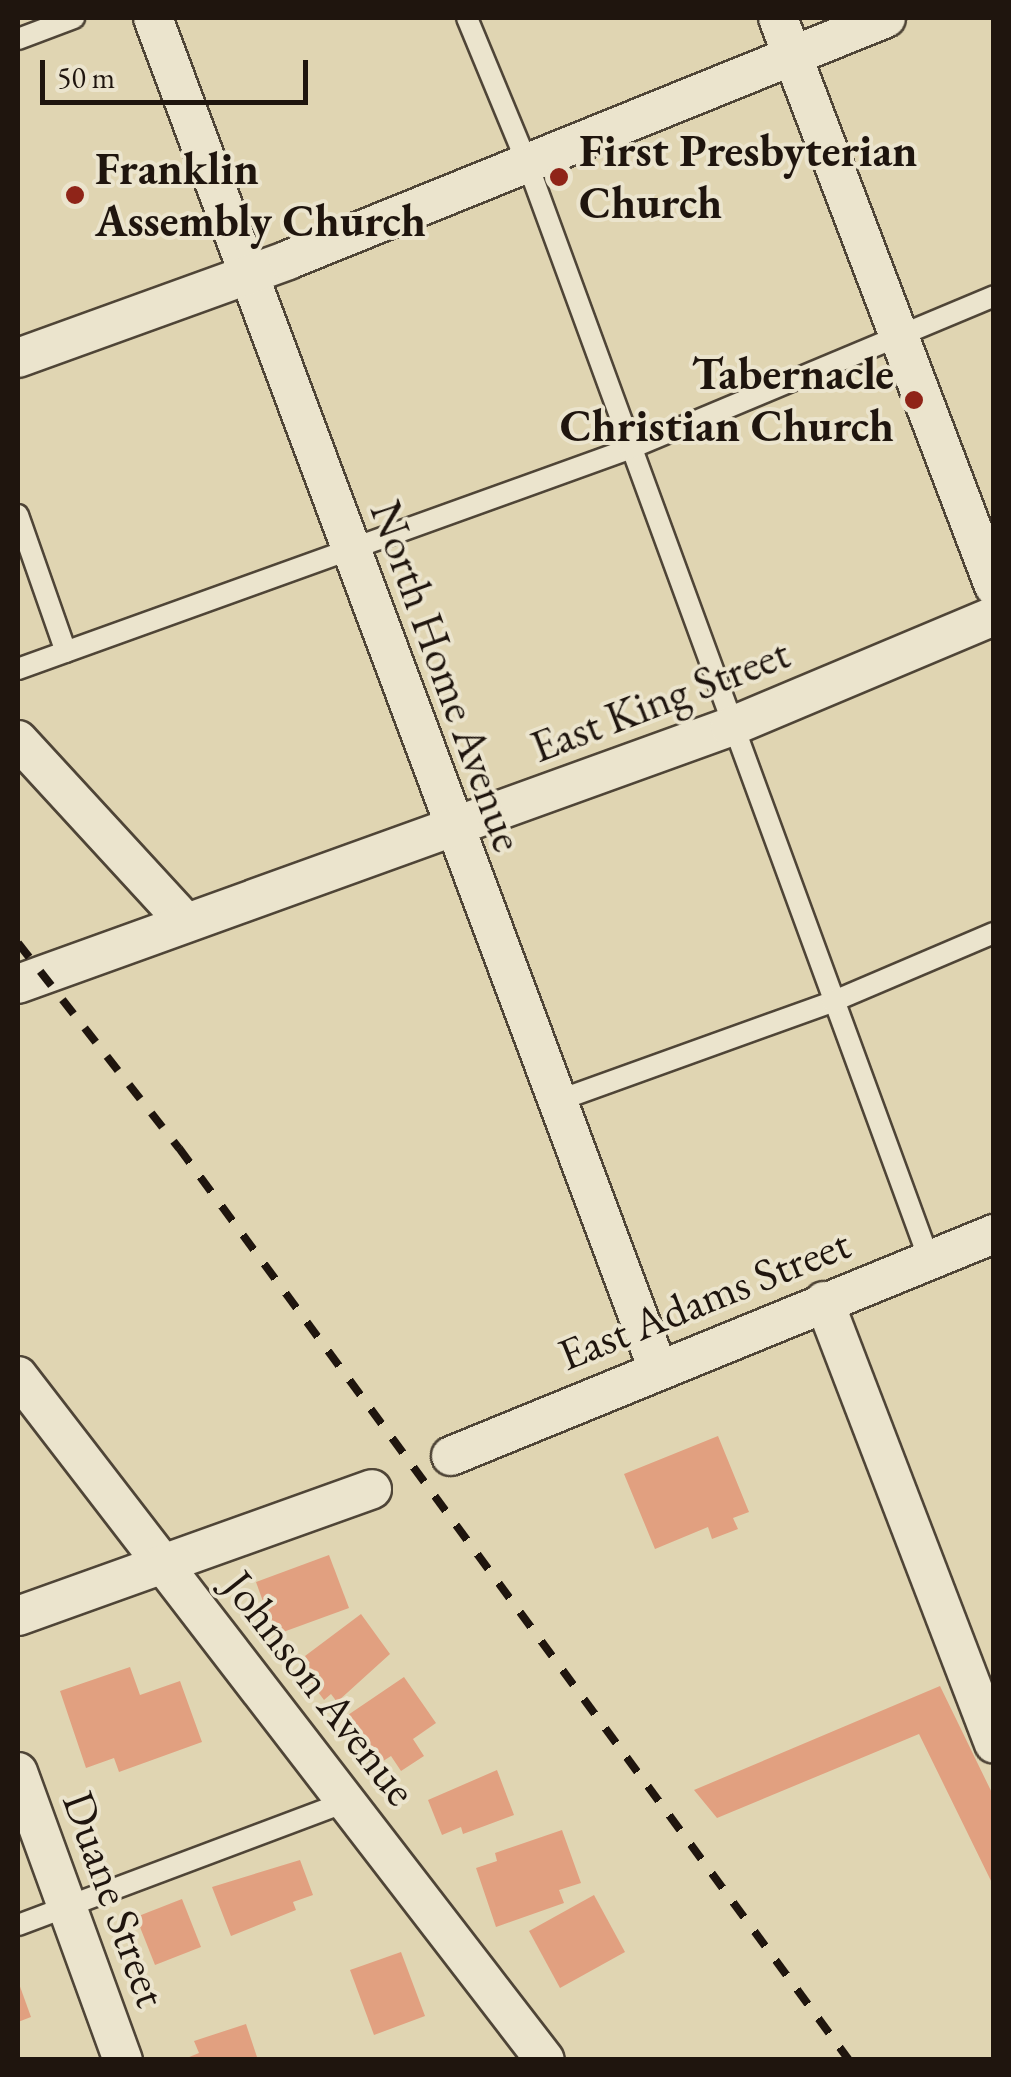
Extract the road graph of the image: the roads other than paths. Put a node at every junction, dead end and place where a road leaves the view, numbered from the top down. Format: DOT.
graph roads {
  1 [pos="74,18"];
  2 [pos="153,18"];
  3 [pos="467,18"];
  4 [pos="778,18"];
  5 [pos="886,18"];
  6 [pos="18,39"];
  7 [pos="793,57"];
  8 [pos="528,165"];
  9 [pos="245,275"];
  10 [pos="994,296"];
  11 [pos="899,337"];
  12 [pos="18,358"];
  13 [pos="630,450"];
  14 [pos="18,514"];
  15 [pos="350,549"];
  16 [pos="994,586"];
  17 [pos="994,616"];
  18 [pos="66,652"];
  19 [pos="18,669"];
  20 [pos="730,727"];
  21 [pos="18,740"];
  22 [pos="453,828"];
  23 [pos="186,924"];
  24 [pos="994,933"];
  25 [pos="18,984"];
  26 [pos="832,1002"];
  27 [pos="557,1101"];
  28 [pos="994,1234"];
  29 [pos="929,1259"];
  30 [pos="824,1300"];
  31 [pos="657,1367"];
  32 [pos="18,1376"];
  33 [pos="452,1456"];
  34 [pos="372,1489"];
  35 [pos="162,1564"];
  36 [pos="18,1616"];
  37 [pos="994,1744"];
  38 [pos="18,1772"];
  39 [pos="348,1801"];
  40 [pos="67,1906"];
  41 [pos="18,1924"];
  42 [pos="534,2057"];
  43 [pos="123,2060"];
  1 -- 6 [label="lane"];
  2 -- 9 [label="street, North Home Avenue"];
  3 -- 8 [label="lane"];
  4 -- 7 [label="street"];
  5 -- 7 [label="street"];
  7 -- 8 [label="street"];
  7 -- 11 [label="street"];
  8 -- 9 [label="street"];
  8 -- 13 [label="lane"];
  9 -- 12 [label="street"];
  9 -- 15 [label="street, North Home Avenue"];
  10 -- 11 [label="lane"];
  11 -- 13 [label="lane"];
  11 -- 16 [label="street"];
  13 -- 15 [label="lane"];
  13 -- 20 [label="lane"];
  14 -- 18 [label="lane"];
  15 -- 18 [label="lane"];
  15 -- 22 [label="street, North Home Avenue"];
  17 -- 20 [label="street, East King Street"];
  18 -- 19 [label="lane"];
  20 -- 22 [label="street, East King Street"];
  20 -- 26 [label="lane"];
  21 -- 23 [label="street"];
  22 -- 23 [label="street, East King Street"];
  22 -- 27 [label="street, North Home Avenue"];
  23 -- 25 [label="street, East King Street"];
  24 -- 26 [label="lane"];
  26 -- 27 [label="lane"];
  26 -- 29 [label="lane"];
  27 -- 31 [label="street, North Home Avenue"];
  28 -- 29 [label="street, East Adams Street"];
  29 -- 30 [label="street, East Adams Street"];
  30 -- 31 [label="street, East Adams Street"];
  30 -- 37 [label="street"];
  31 -- 33 [label="street, East Adams Street"];
  32 -- 35 [label="street, Johnson Avenue"];
  34 -- 35 [label="street"];
  35 -- 36 [label="street"];
  35 -- 39 [label="street, Johnson Avenue"];
  38 -- 40 [label="street, Duane Street"];
  39 -- 40 [label="lane"];
  39 -- 42 [label="street, Johnson Avenue"];
  40 -- 41 [label="lane"];
  40 -- 43 [label="street, Duane Street"];
}
